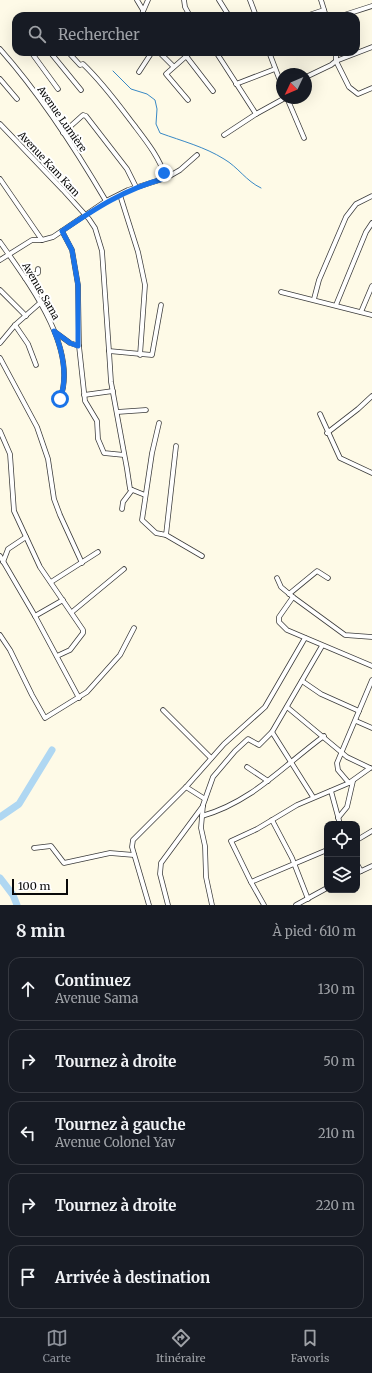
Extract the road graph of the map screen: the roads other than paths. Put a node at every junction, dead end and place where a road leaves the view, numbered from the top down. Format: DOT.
graph roads {
  1 [pos="137,0"];
  2 [pos="148,0"];
  3 [pos="184,0"];
  4 [pos="219,0"];
  5 [pos="250,0"];
  6 [pos="321,0"];
  7 [pos="372,6"];
  8 [pos="143,10"];
  9 [pos="324,10"];
  10 [pos="187,12"];
  11 [pos="226,12"];
  12 [pos="254,12"];
  13 [pos="318,12"];
  14 [pos="353,12"];
  15 [pos="372,47"];
  16 [pos="0,49"];
  17 [pos="360,51"];
  18 [pos="34,56"];
  19 [pos="53,56"];
  20 [pos="72,56"];
  21 [pos="149,56"];
  22 [pos="163,56"];
  23 [pos="186,56"];
  24 [pos="218,56"];
  25 [pos="270,56"];
  26 [pos="336,56"];
  27 [pos="347,56"];
  28 [pos="336,60"];
  29 [pos="173,66"];
  30 [pos="275,69"];
  31 [pos="139,72"];
  32 [pos="312,74"];
  33 [pos="0,78"];
  34 [pos="236,84"];
  35 [pos="372,88"];
  36 [pos="58,89"];
  37 [pos="81,90"];
  38 [pos="213,91"];
  39 [pos="16,99"];
  40 [pos="188,100"];
  41 [pos="276,103"];
  42 [pos="289,104"];
  43 [pos="256,114"];
  44 [pos="0,124"];
  45 [pos="63,133"];
  46 [pos="224,135"];
  47 [pos="304,138"];
  48 [pos="197,155"];
  49 [pos="0,178"];
  50 [pos="166,178"];
  51 [pos="136,187"];
  52 [pos="120,195"];
  53 [pos="372,196"];
  54 [pos="106,201"];
  55 [pos="85,216"];
  56 [pos="372,223"];
  57 [pos="62,231"];
  58 [pos="42,240"];
  59 [pos="0,242"];
  60 [pos="8,254"];
  61 [pos="0,260"];
  62 [pos="38,269"];
  63 [pos="26,278"];
  64 [pos="372,286"];
  65 [pos="0,290"];
  66 [pos="281,292"];
  67 [pos="314,299"];
  68 [pos="40,303"];
  69 [pos="161,305"];
  70 [pos="336,305"];
  71 [pos="361,312"];
  72 [pos="372,315"];
  73 [pos="26,316"];
  74 [pos="16,326"];
  75 [pos="54,331"];
  76 [pos="0,343"];
  77 [pos="78,346"];
  78 [pos="109,351"];
  79 [pos="140,355"];
  80 [pos="0,358"];
  81 [pos="36,365"];
  82 [pos="113,391"];
  83 [pos="84,394"];
  84 [pos="372,396"];
  85 [pos="60,399"];
  86 [pos="146,410"];
  87 [pos="117,412"];
  88 [pos="320,414"];
  89 [pos="159,423"];
  90 [pos="0,431"];
  91 [pos="327,433"];
  92 [pos="176,446"];
  93 [pos="124,455"];
  94 [pos="372,473"];
  95 [pos="132,490"];
  96 [pos="145,495"];
  97 [pos="122,509"];
  98 [pos="166,536"];
  99 [pos="26,537"];
  100 [pos="98,552"];
  101 [pos="0,556"];
  102 [pos="202,556"];
  103 [pos="3,562"];
  104 [pos="82,563"];
  105 [pos="124,568"];
  106 [pos="277,578"];
  107 [pos="328,578"];
  108 [pos="51,582"];
  109 [pos="291,595"];
  110 [pos="63,600"];
  111 [pos="72,612"];
  112 [pos="35,616"];
  113 [pos="134,628"];
  114 [pos="0,635"];
  115 [pos="372,637"];
  116 [pos="305,638"];
  117 [pos="322,646"];
  118 [pos="57,656"];
  119 [pos="372,666"];
  120 [pos="372,680"];
  121 [pos="302,682"];
  122 [pos="371,687"];
  123 [pos="79,698"];
  124 [pos="287,707"];
  125 [pos="163,710"];
  126 [pos="359,711"];
  127 [pos="356,721"];
  128 [pos="372,728"];
  129 [pos="272,732"];
  130 [pos="324,736"];
  131 [pos="341,751"];
  132 [pos="211,758"];
  133 [pos="291,761"];
  134 [pos="247,768"];
  135 [pos="371,768"];
  136 [pos="353,780"];
  137 [pos="268,781"];
  138 [pos="349,783"];
  139 [pos="186,787"];
  140 [pos="331,791"];
  141 [pos="314,797"];
  142 [pos="205,799"];
  143 [pos="203,805"];
  144 [pos="202,816"];
  145 [pos="338,818"];
  146 [pos="272,820"];
  147 [pos="339,821"];
  148 [pos="372,831"];
  149 [pos="360,838"];
  150 [pos="34,848"];
  151 [pos="324,851"];
  152 [pos="134,855"];
  153 [pos="293,863"];
  154 [pos="372,866"];
  155 [pos="360,872"];
  156 [pos="251,882"];
  157 [pos="324,890"];
  158 [pos="308,899"];
  159 [pos="149,905"];
  160 [pos="168,905"];
  161 [pos="212,905"];
  162 [pos="264,905"];
  163 [pos="296,905"];
  1 -- 8 [label="street"];
  2 -- 8 [label="street"];
  3 -- 10 [label="street"];
  4 -- 11 [label="street"];
  5 -- 12 [label="street"];
  6 -- 9 [label="street"];
  7 -- 14 [label="street"];
  9 -- 13 [label="street"];
  15 -- 17 [label="street"];
  16 -- 45 [label="street, Avenue Lumière"];
  18 -- 36 [label="street"];
  19 -- 37 [label="street"];
  20 -- 50 [label="street"];
  21 -- 31 [label="street"];
  22 -- 29 [label="street"];
  23 -- 29 [label="street"];
  23 -- 38 [label="street"];
  24 -- 34 [label="street"];
  25 -- 30 [label="street"];
  26 -- 28 [label="street"];
  27 -- 28 [label="street"];
  28 -- 32 [label="street"];
  28 -- 35 [label="street"];
  29 -- 40 [label="street"];
  30 -- 34 [label="street"];
  33 -- 39 [label="street"];
  34 -- 43 [label="street"];
  41 -- 43 [label="street"];
  42 -- 47 [label="street"];
  43 -- 46 [label="street"];
  44 -- 55 [label="street, Avenue Kam Kam"];
  45 -- 51 [label="street"];
  45 -- 54 [label="street, Avenue Lumière"];
  48 -- 50 [label="street"];
  49 -- 58 [label="street"];
  50 -- 51 [label="street"];
  51 -- 52 [label="street"];
  52 -- 54 [label="street"];
  52 -- 79 [label="street"];
  53 -- 67 [label="street"];
  54 -- 55 [label="street"];
  55 -- 57 [label="street"];
  55 -- 78 [label="street, Avenue Kam Kam"];
  56 -- 70 [label="street"];
  57 -- 58 [label="street"];
  57 -- 77 [label="street"];
  58 -- 60 [label="street"];
  59 -- 60 [label="street, Avenue Sama"];
  60 -- 61 [label="street"];
  60 -- 63 [label="street, Avenue Sama"];
  62 -- 63 [label="street"];
  63 -- 68 [label="street, Avenue Sama"];
  64 -- 71 [label="street"];
  65 -- 73 [label="street"];
  66 -- 67 [label="street"];
  67 -- 70 [label="street"];
  68 -- 73 [label="street"];
  68 -- 75 [label="street, Avenue Sama"];
  69 -- 79 [label="street"];
  70 -- 71 [label="street"];
  71 -- 72 [label="street"];
  73 -- 74 [label="street"];
  74 -- 76 [label="street"];
  74 -- 81 [label="street"];
  75 -- 77 [label="street"];
  75 -- 85 [label="street, Avenue Sama"];
  77 -- 83 [label="street"];
  78 -- 79 [label="street"];
  78 -- 82 [label="street, Avenue Kam Kam"];
  80 -- 104 [label="street"];
  82 -- 83 [label="street"];
  82 -- 87 [label="street, Avenue Kam Kam"];
  83 -- 93 [label="street"];
  84 -- 91 [label="street"];
  86 -- 87 [label="street"];
  87 -- 93 [label="street, Avenue Kam Kam"];
  88 -- 91 [label="street"];
  89 -- 96 [label="street"];
  90 -- 99 [label="street"];
  91 -- 94 [label="street"];
  92 -- 98 [label="street"];
  93 -- 95 [label="street, Avenue Kam Kam"];
  95 -- 96 [label="street"];
  95 -- 97 [label="street"];
  96 -- 98 [label="street"];
  98 -- 102 [label="street"];
  99 -- 103 [label="street"];
  99 -- 108 [label="street"];
  100 -- 104 [label="street"];
  101 -- 103 [label="street"];
  103 -- 112 [label="street"];
  104 -- 108 [label="street"];
  105 -- 111 [label="street"];
  106 -- 109 [label="street"];
  107 -- 109 [label="street"];
  108 -- 110 [label="street"];
  109 -- 115 [label="street"];
  109 -- 116 [label="street"];
  110 -- 111 [label="street"];
  110 -- 112 [label="street"];
  111 -- 118 [label="street"];
  112 -- 118 [label="street"];
  113 -- 123 [label="street"];
  114 -- 123 [label="street"];
  116 -- 117 [label="street"];
  116 -- 132 [label="street"];
  117 -- 119 [label="street"];
  117 -- 121 [label="street"];
  118 -- 123 [label="street"];
  120 -- 122 [label="street"];
  121 -- 124 [label="street"];
  121 -- 126 [label="street"];
  122 -- 126 [label="street"];
  124 -- 129 [label="street"];
  124 -- 130 [label="street"];
  125 -- 132 [label="street"];
  126 -- 127 [label="street"];
  127 -- 128 [label="street"];
  127 -- 131 [label="street"];
  129 -- 133 [label="street"];
  129 -- 142 [label="street"];
  130 -- 131 [label="street"];
  130 -- 133 [label="street"];
  131 -- 135 [label="street"];
  131 -- 138 [label="street"];
  132 -- 139 [label="street"];
  133 -- 137 [label="street"];
  133 -- 141 [label="street"];
  134 -- 137 [label="street"];
  135 -- 136 [label="street"];
  136 -- 138 [label="street"];
  136 -- 145 [label="street"];
  137 -- 144 [label="street"];
  138 -- 140 [label="street"];
  139 -- 142 [label="street"];
  139 -- 152 [label="street"];
  140 -- 141 [label="street"];
  140 -- 145 [label="street"];
  141 -- 146 [label="street"];
  142 -- 143 [label="street"];
  143 -- 144 [label="street"];
  143 -- 160 [label="street"];
  144 -- 161 [label="street"];
  145 -- 147 [label="street"];
  146 -- 153 [label="street"];
  146 -- 156 [label="street"];
  148 -- 149 [label="street"];
  150 -- 152 [label="street"];
  151 -- 153 [label="street"];
  152 -- 159 [label="street"];
  153 -- 156 [label="street"];
  153 -- 158 [label="street"];
  154 -- 155 [label="street"];
  156 -- 162 [label="street"];
  157 -- 158 [label="street"];
  158 -- 163 [label="street"];
}
